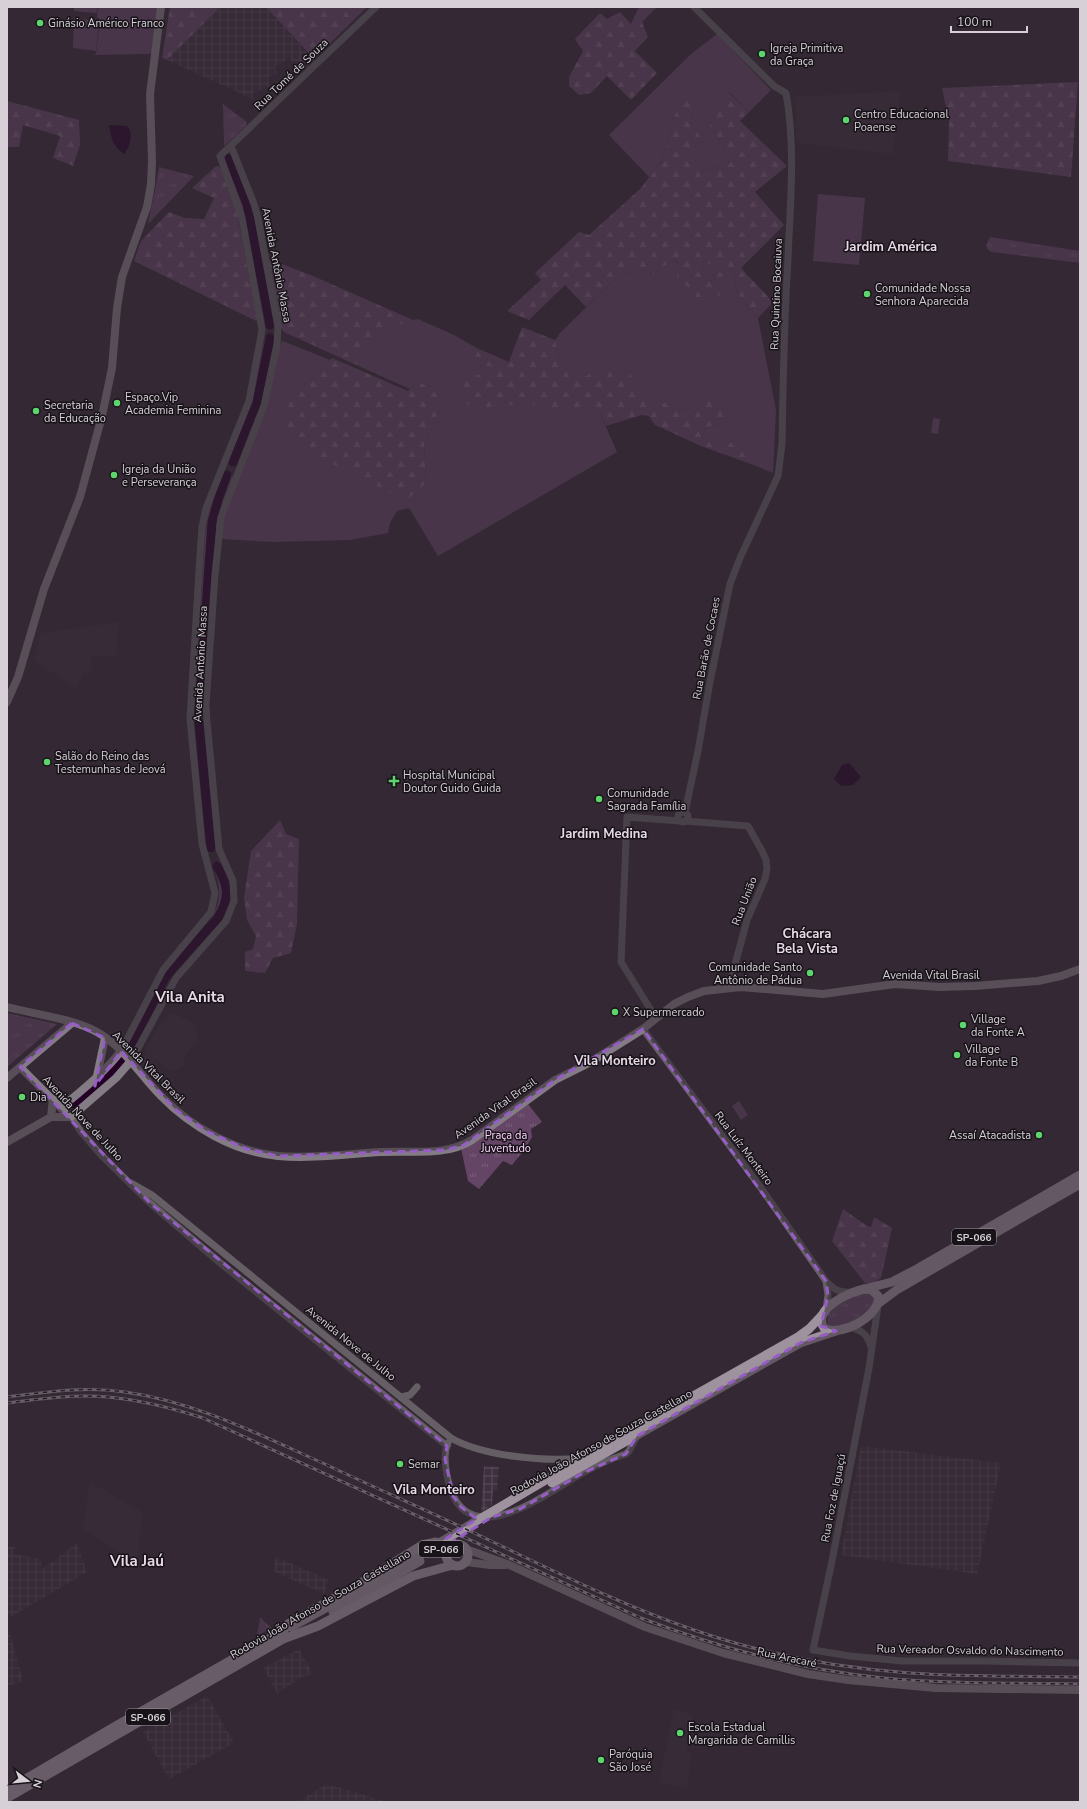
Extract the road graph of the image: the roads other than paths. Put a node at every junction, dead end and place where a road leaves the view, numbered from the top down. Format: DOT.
graph roads {
  1 [pos="161,7"];
  2 [pos="376,7"];
  3 [pos="694,7"];
  4 [pos="231,146"];
  5 [pos="220,156"];
  6 [pos="770,494"];
  7 [pos="7,702"];
  8 [pos="683,816"];
  9 [pos="1080,969"];
  10 [pos="729,987"];
  11 [pos="7,1007"];
  12 [pos="656,1018"];
  13 [pos="72,1023"];
  14 [pos="643,1029"];
  15 [pos="105,1038"];
  16 [pos="121,1051"];
  17 [pos="131,1061"];
  18 [pos="20,1067"];
  19 [pos="97,1076"];
  20 [pos="7,1078"];
  21 [pos="53,1099"];
  22 [pos="61,1108"];
  23 [pos="51,1116"];
  24 [pos="71,1118"];
  25 [pos="7,1142"];
  26 [pos="1080,1175"];
  27 [pos="131,1184"];
  28 [pos="1080,1184"];
  29 [pos="826,1281"];
  30 [pos="864,1289"];
  31 [pos="854,1292"];
  32 [pos="878,1304"];
  33 [pos="825,1311"];
  34 [pos="849,1327"];
  35 [pos="836,1332"];
  36 [pos="872,1349"];
  37 [pos="417,1386"];
  38 [pos="401,1397"];
  39 [pos="637,1436"];
  40 [pos="451,1438"];
  41 [pos="447,1446"];
  42 [pos="583,1458"];
  43 [pos="570,1469"];
  44 [pos="452,1546"];
  45 [pos="466,1548"];
  46 [pos="466,1562"];
  47 [pos="507,1564"];
  48 [pos="453,1565"];
  49 [pos="286,1633"];
  50 [pos="813,1650"];
  51 [pos="1080,1664"];
  52 [pos="1080,1690"];
  53 [pos="7,1790"];
  54 [pos="7,1798"];
  1 -- 7 [label="main road"];
  2 -- 4 [label="street, Rua Tomé de Souza"];
  3 -- 6 [label="street, Rua Quintino Bocaiuva"];
  4 -- 5 [label="street, Rua Tomé de Souza"];
  4 -- 17 [label="street, Avenida Antônio Massa"];
  5 -- 16 [label="street, Avenida Antônio Massa"];
  6 -- 8 [label="street, Rua Barão de Cocaes"];
  8 -- 10 [label="street, Rua União"];
  8 -- 12 [label="street"];
  9 -- 10 [label="main road, Avenida Vital Brasil"];
  10 -- 12 [label="main road, Avenida Vital Brasil"];
  11 -- 13 [label="main road, Avenida Vital Brasil"];
  12 -- 14 [label="main road, Avenida Vital Brasil"];
  13 -- 15 [label="main road, Avenida Vital Brasil"];
  13 -- 18 [label="main road"];
  14 -- 17 [label="main road, Avenida Vital Brasil"];
  14 -- 29 [label="street, Rua Luíz Monteiro"];
  15 -- 16 [label="main road, Avenida Vital Brasil"];
  15 -- 19 [label="main road"];
  16 -- 17 [label="main road, Avenida Vital Brasil"];
  16 -- 19 [label="main road, Avenida Antônio Massa"];
  17 -- 24 [label="main road, Avenida Antônio Massa"];
  18 -- 20 [label="main road"];
  18 -- 21 [label="main road, Avenida Nove de Julho"];
  19 -- 22 [label="main road, Avenida Antônio Massa"];
  21 -- 22 [label="main road, Avenida Nove de Julho"];
  21 -- 23 [label="main road"];
  22 -- 24 [label="main road, Avenida Nove de Julho"];
  23 -- 24 [label="main road"];
  23 -- 25 [label="main road"];
  24 -- 27 [label="street, Avenida Nove de Julho"];
  26 -- 30 [label="main road, SP-066"];
  27 -- 38 [label="street, Avenida Nove de Julho"];
  27 -- 41 [label="street, Avenida Nove de Julho"];
  28 -- 32 [label="main road, SP-066"];
  29 -- 31 [label="street, Rua Luíz Monteiro"];
  29 -- 33 [label="street"];
  30 -- 31 [label="main road, SP-066"];
  30 -- 32 [label="main road"];
  31 -- 33 [label="main road, SP-066"];
  32 -- 34 [label="main road, SP-066"];
  32 -- 36 [label="street, Rua Foz de Iguaçú"];
  33 -- 35 [label="main road"];
  33 -- 42 [label="main road, Rodovia João Afonso de Souza Castellano / SP-066"];
  34 -- 35 [label="main road, SP-066"];
  34 -- 36 [label="street"];
  35 -- 39 [label="main road, Rodovia João Afonso de Souza Castellano / SP-066"];
  36 -- 50 [label="street, Rua Foz de Iguaçú"];
  37 -- 38 [label="street"];
  38 -- 40 [label="street, Avenida Nove de Julho"];
  39 -- 41 [label="street"];
  39 -- 43 [label="main road, Rodovia João Afonso de Souza Castellano / SP-066"];
  40 -- 41 [label="street"];
  40 -- 42 [label="street, Avenida Nove de Julho"];
  42 -- 43 [label="main road, Rodovia João Afonso de Souza Castellano / SP-066"];
  43 -- 49 [label="main road, Rodovia João Afonso de Souza Castellano / SP-066"];
  44 -- 45 [label="highway"];
  44 -- 48 [label="highway"];
  44 -- 49 [label="highway"];
  45 -- 46 [label="highway"];
  45 -- 47 [label="main road, Rua Aracaré"];
  46 -- 47 [label="main road, Rua Aracaré"];
  46 -- 48 [label="highway"];
  47 -- 52 [label="main road, Rua Aracaré"];
  48 -- 49 [label="highway"];
  49 -- 53 [label="highway, Rodovia João Afonso de Souza Castellano / SP-066"];
  49 -- 54 [label="highway, Rodovia João Afonso de Souza Castellano / SP-066"];
  50 -- 51 [label="street, Rua Vereador Osvaldo do Nascimento"];
}
